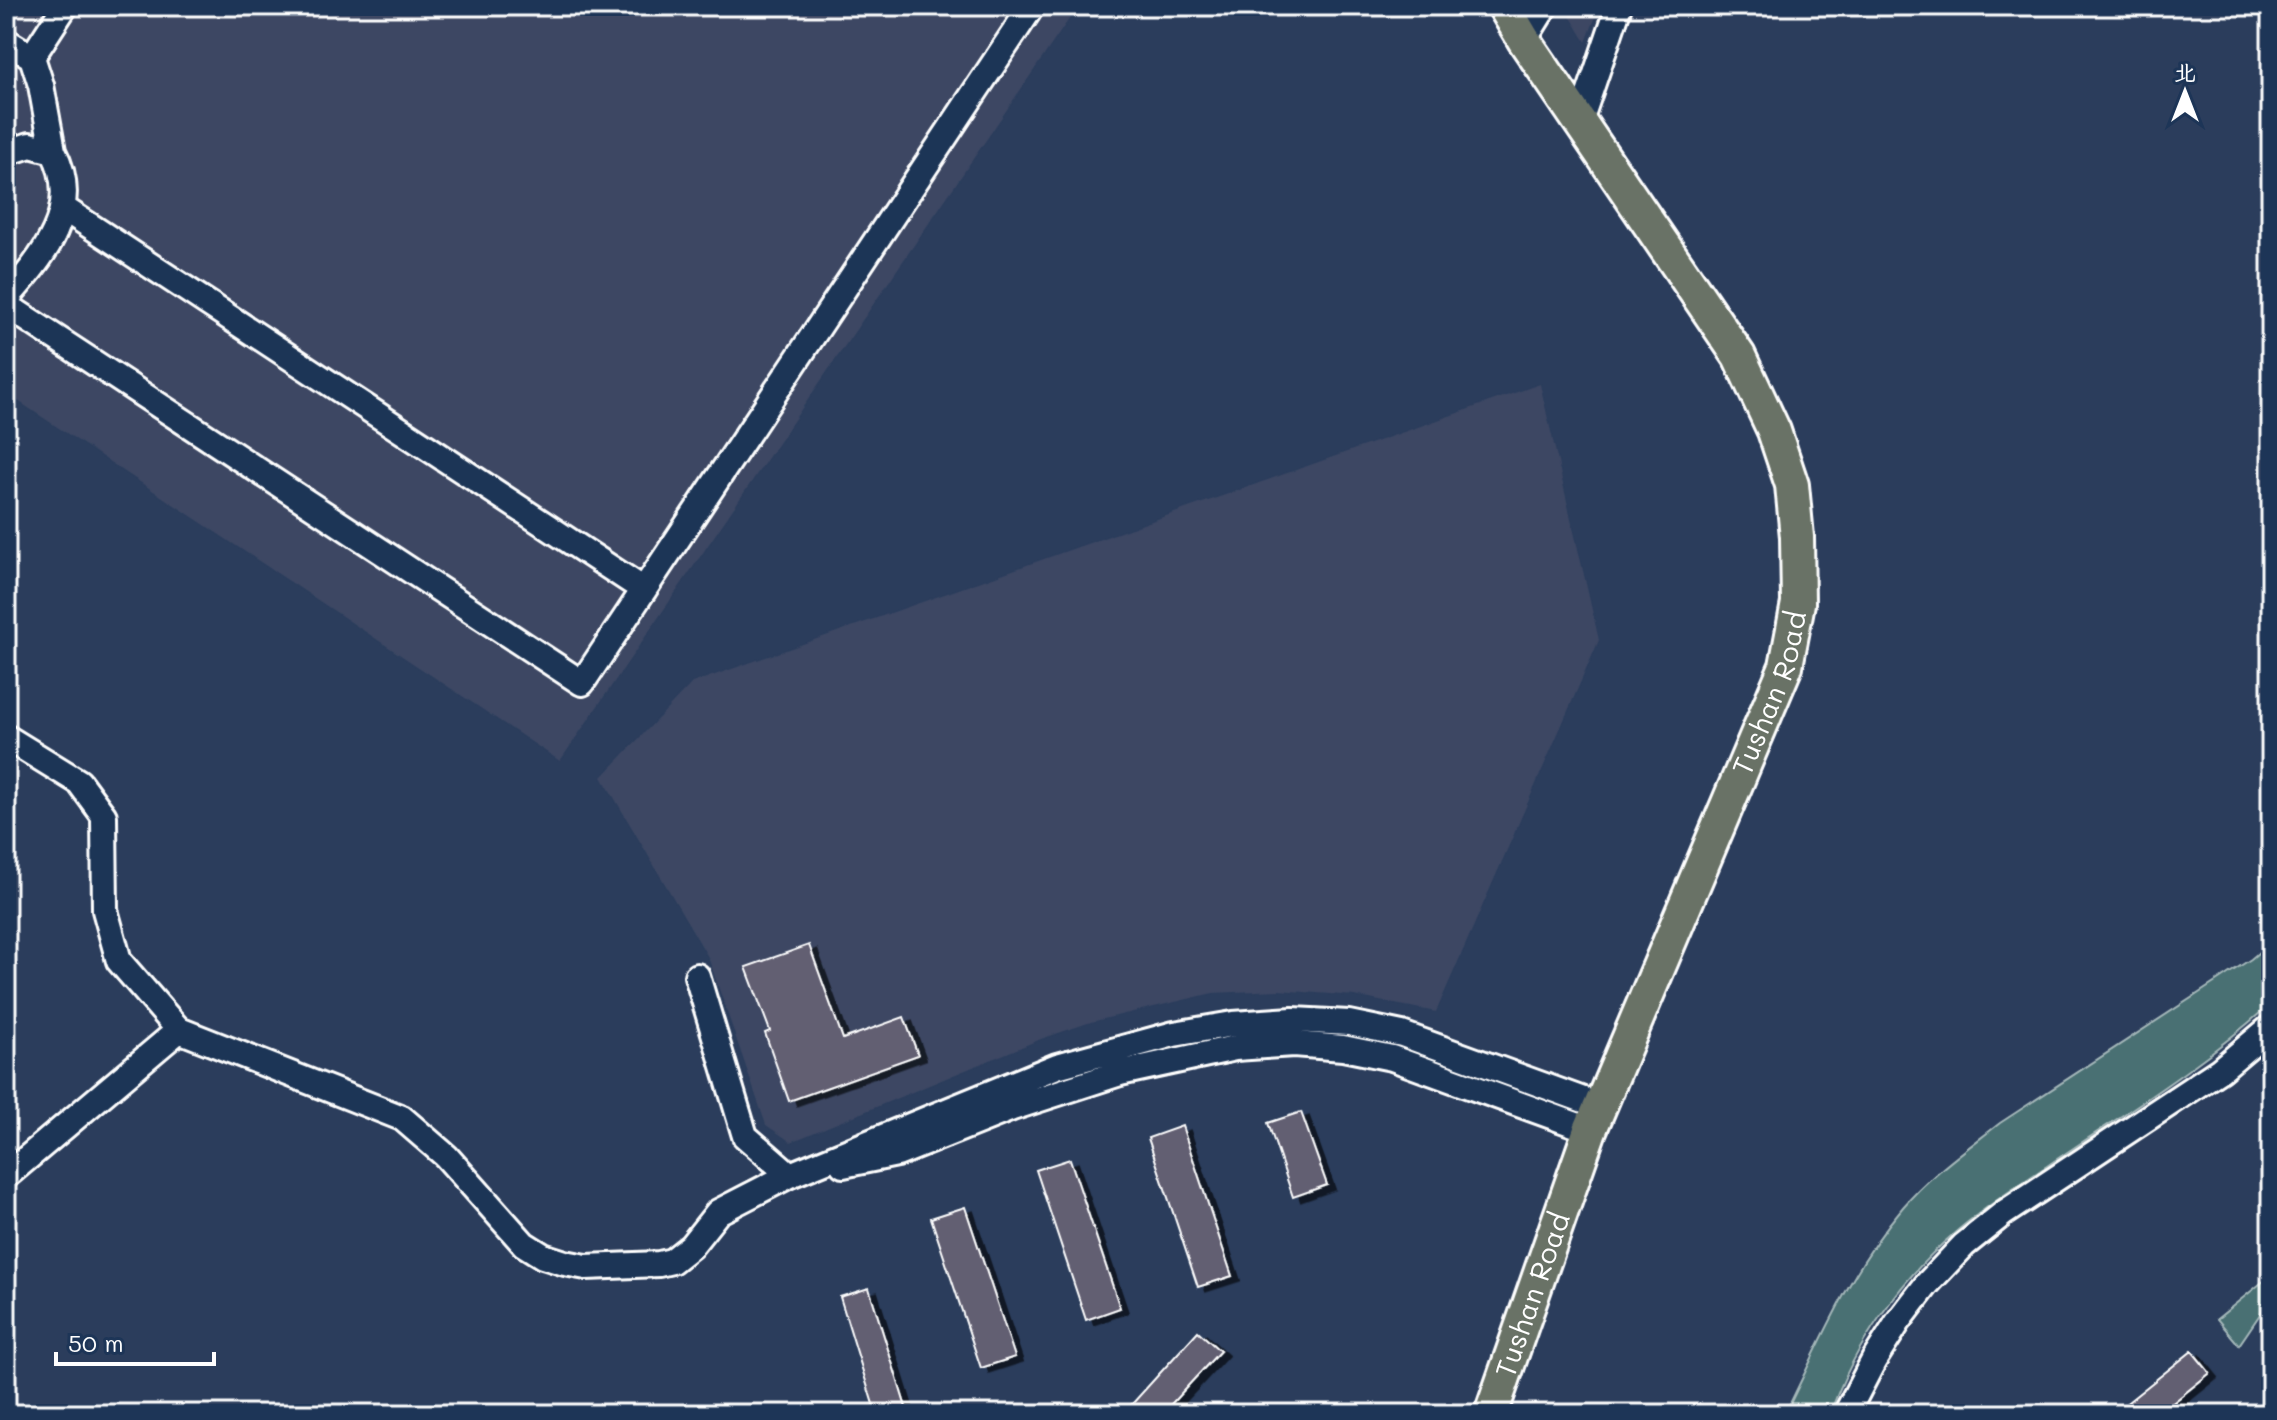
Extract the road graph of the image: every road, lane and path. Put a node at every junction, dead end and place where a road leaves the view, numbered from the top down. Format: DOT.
graph roads {
  1 [pos="65,6"];
  2 [pos="1032,6"];
  3 [pos="1504,6"];
  4 [pos="1545,6"];
  5 [pos="1619,6"];
  6 [pos="1524,40"];
  7 [pos="6,41"];
  8 [pos="32,57"];
  9 [pos="1580,121"];
  10 [pos="53,151"];
  11 [pos="6,153"];
  12 [pos="63,208"];
  13 [pos="6,302"];
  14 [pos="644,590"];
  15 [pos="6,737"];
  16 [pos="697,976"];
  17 [pos="2271,1027"];
  18 [pos="179,1030"];
  19 [pos="1595,1118"];
  20 [pos="790,1175"];
  21 [pos="6,1176"];
  22 [pos="1491,1414"];
  23 [pos="1846,1414"];
  1 -- 8 [label="street"];
  2 -- 14 [label="street"];
  3 -- 6 [label="main road, Tushan Road"];
  4 -- 6 [label="street"];
  5 -- 9 [label="street"];
  6 -- 9 [label="main road, Tushan Road"];
  7 -- 8 [label="street"];
  8 -- 10 [label="street"];
  9 -- 19 [label="main road, Tushan Road"];
  10 -- 11 [label="street"];
  10 -- 12 [label="street"];
  12 -- 13 [label="street"];
  12 -- 14 [label="street"];
  13 -- 14 [label="street"];
  15 -- 18 [label="street"];
  16 -- 20 [label="street"];
  17 -- 23 [label="street"];
  18 -- 20 [label="street"];
  18 -- 21 [label="street"];
  19 -- 20 [label="street"];
  19 -- 22 [label="main road, Tushan Road"];
}
